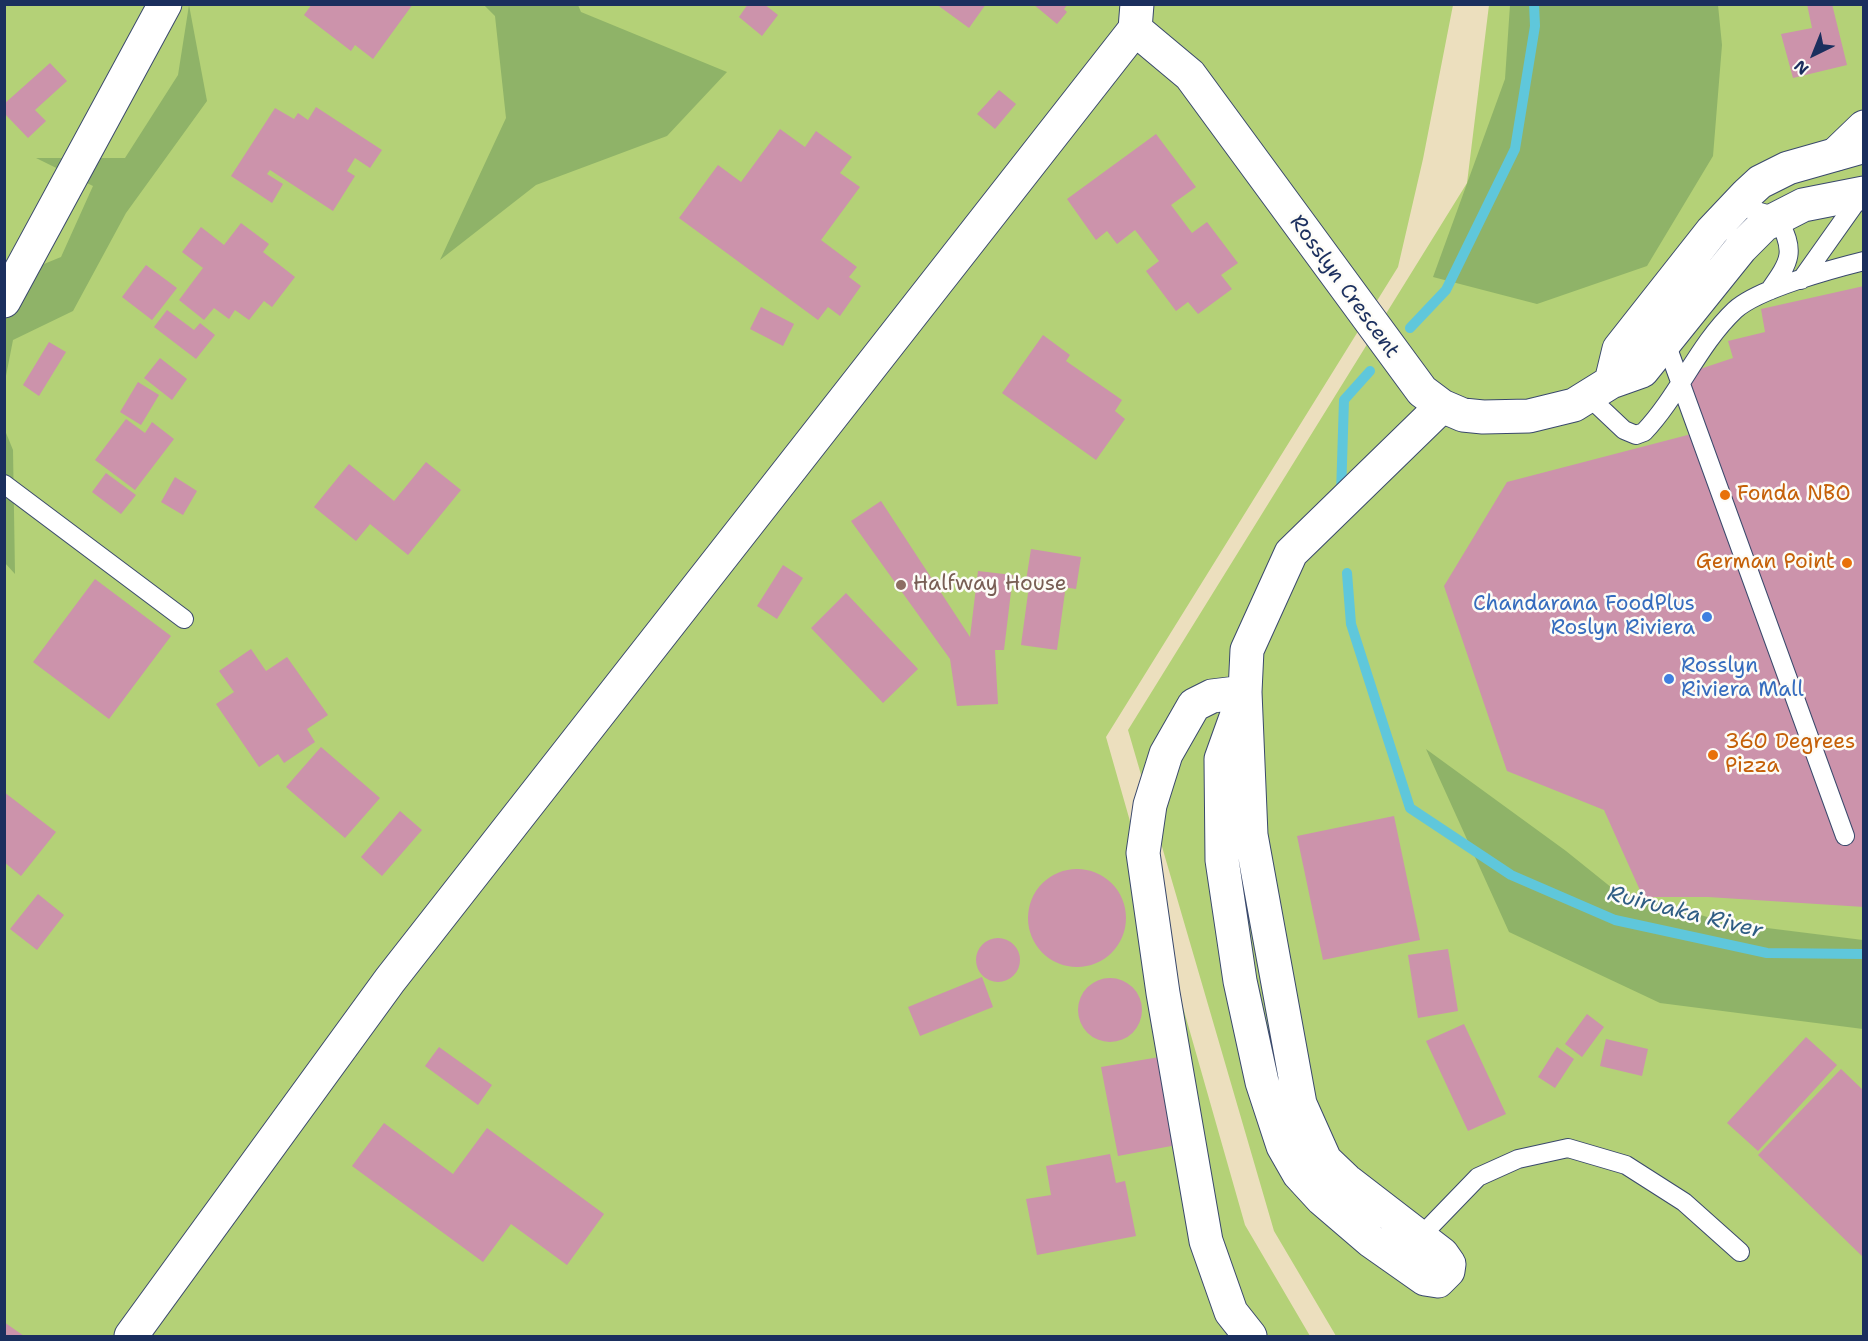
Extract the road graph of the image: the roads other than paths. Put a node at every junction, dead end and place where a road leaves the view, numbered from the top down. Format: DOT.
graph roads {
  1 [pos="165,4"];
  2 [pos="1136,17"];
  3 [pos="1863,127"];
  4 [pos="1850,151"];
  5 [pos="1863,194"];
  6 [pos="1736,205"];
  7 [pos="1777,217"];
  8 [pos="1863,261"];
  9 [pos="1802,280"];
  10 [pos="1769,291"];
  11 [pos="4,301"];
  12 [pos="1666,343"];
  13 [pos="1600,390"];
  14 [pos="1442,406"];
  15 [pos="4,484"];
  16 [pos="184,619"];
  17 [pos="1245,692"];
  18 [pos="1845,837"];
  19 [pos="1420,1238"];
  20 [pos="1740,1252"];
  21 [pos="132,1336"];
  22 [pos="1250,1336"];
  1 -- 11 [label="street"];
  2 -- 14 [label="street, Rosslyn Crescent"];
  2 -- 21 [label="street"];
  3 -- 4 [label="street"];
  4 -- 6 [label="street"];
  5 -- 7 [label="street, Rosslyn Crescent"];
  5 -- 9 [label="lane"];
  6 -- 7 [label="lane"];
  6 -- 13 [label="street"];
  7 -- 10 [label="lane"];
  7 -- 12 [label="street, Rosslyn Crescent"];
  8 -- 9 [label="lane"];
  9 -- 10 [label="lane"];
  10 -- 13 [label="lane"];
  12 -- 13 [label="street, Rosslyn Crescent"];
  12 -- 18 [label="lane"];
  13 -- 14 [label="street, Rosslyn Crescent"];
  14 -- 17 [label="street"];
  15 -- 16 [label="lane"];
  17 -- 19 [label="street"];
  17 -- 19 [label="street"];
  17 -- 22 [label="street"];
  19 -- 20 [label="lane"];
}
